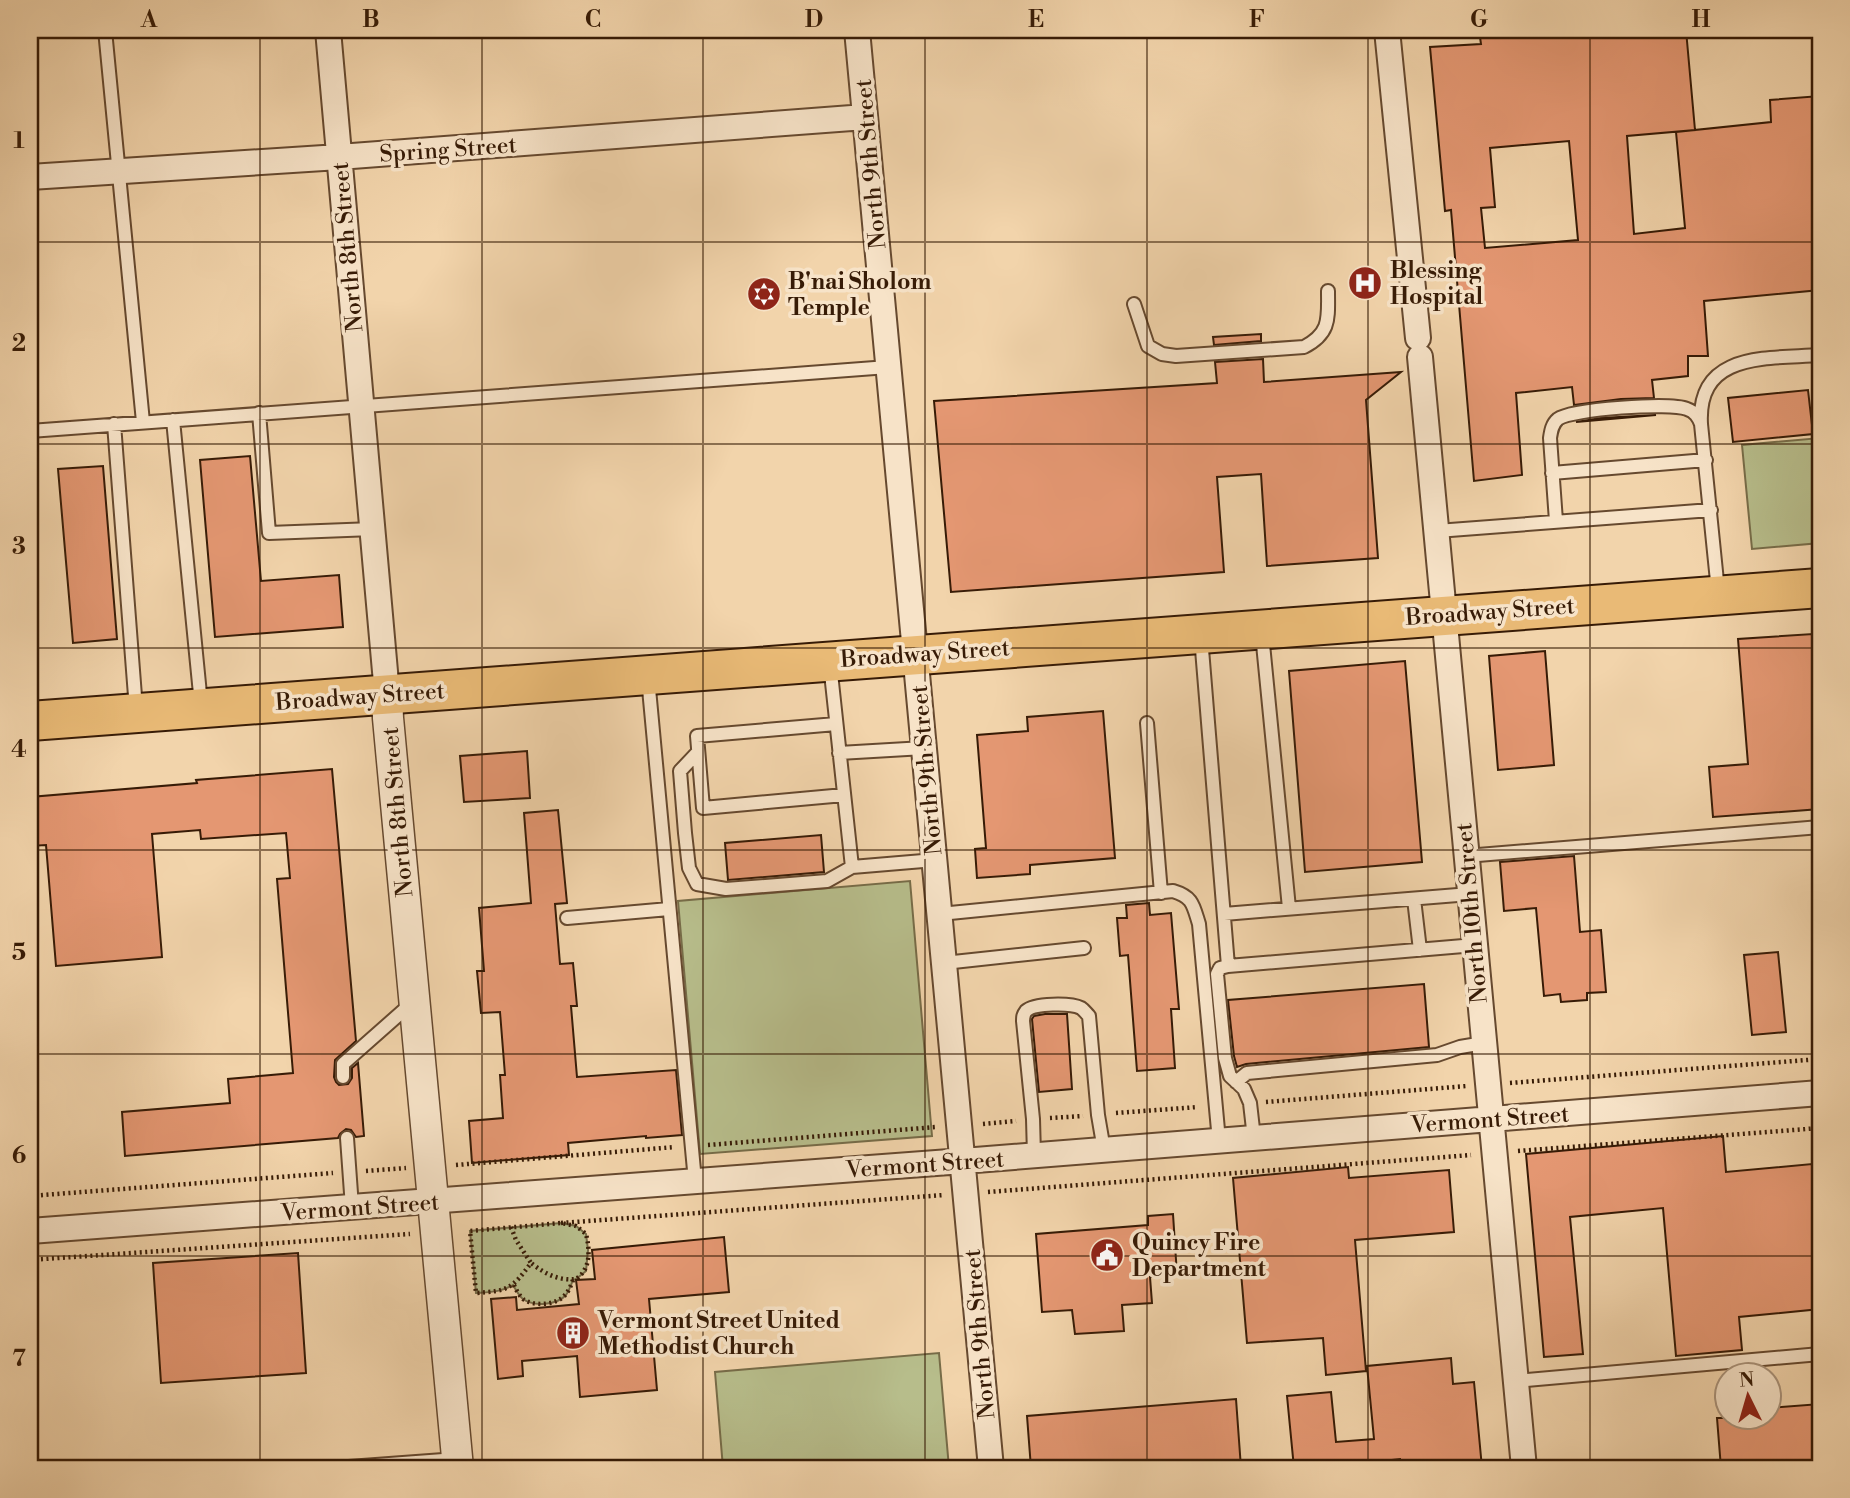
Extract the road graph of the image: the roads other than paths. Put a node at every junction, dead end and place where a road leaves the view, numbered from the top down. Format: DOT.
graph roads {
  1 [pos="106,30"];
  2 [pos="328,30"];
  3 [pos="857,30"];
  4 [pos="1387,30"];
  5 [pos="865,117"];
  6 [pos="339,158"];
  7 [pos="119,170"];
  8 [pos="30,177"];
  9 [pos="1328,291"];
  10 [pos="1134,304"];
  11 [pos="1820,355"];
  12 [pos="888,367"];
  13 [pos="362,406"];
  14 [pos="259,413"];
  15 [pos="1699,419"];
  16 [pos="173,420"];
  17 [pos="143,422"];
  18 [pos="114,424"];
  19 [pos="30,431"];
  20 [pos="1706,460"];
  21 [pos="1552,473"];
  22 [pos="1711,510"];
  23 [pos="1556,521"];
  24 [pos="373,529"];
  25 [pos="1437,531"];
  26 [pos="1820,588"];
  27 [pos="1719,595"];
  28 [pos="1444,615"];
  29 [pos="1261,628"];
  30 [pos="1201,633"];
  31 [pos="915,654"];
  32 [pos="829,661"];
  33 [pos="647,674"];
  34 [pos="387,694"];
  35 [pos="201,708"];
  36 [pos="137,713"];
  37 [pos="30,721"];
  38 [pos="1147,723"];
  39 [pos="836,724"];
  40 [pos="924,747"];
  41 [pos="698,752"];
  42 [pos="839,753"];
  43 [pos="844,795"];
  44 [pos="1820,827"];
  45 [pos="1466,856"];
  46 [pos="934,860"];
  47 [pos="852,867"];
  48 [pos="1161,892"];
  49 [pos="1469,894"];
  50 [pos="1414,899"];
  51 [pos="1289,908"];
  52 [pos="669,909"];
  53 [pos="940,914"];
  54 [pos="1224,914"];
  55 [pos="567,918"];
  56 [pos="1475,945"];
  57 [pos="1084,948"];
  58 [pos="1420,950"];
  59 [pos="944,963"];
  60 [pos="1228,966"];
  61 [pos="414,1000"];
  62 [pos="1484,1043"];
  63 [pos="343,1077"];
  64 [pos="1236,1082"];
  65 [pos="1820,1093"];
  66 [pos="1491,1119"];
  67 [pos="347,1138"];
  68 [pos="1254,1138"];
  69 [pos="1219,1141"];
  70 [pos="1104,1150"];
  71 [pos="1034,1155"];
  72 [pos="963,1161"];
  73 [pos="695,1181"];
  74 [pos="433,1201"];
  75 [pos="352,1207"];
  76 [pos="30,1231"];
  77 [pos="1820,1354"];
  78 [pos="1516,1381"];
  79 [pos="458,1464"];
  80 [pos="335,1468"];
  81 [pos="991,1468"];
  82 [pos="1524,1468"];
  1 -- 7 [label="lane"];
  2 -- 6 [label="street, North 8th Street"];
  3 -- 5 [label="street, North 9th Street"];
  4 -- 25 [label="street, North 10th Street"];
  5 -- 6 [label="street, Spring Street"];
  5 -- 12 [label="street, North 9th Street"];
  6 -- 7 [label="street, Spring Street"];
  6 -- 13 [label="street, North 8th Street"];
  7 -- 8 [label="street, Spring Street"];
  7 -- 17 [label="lane"];
  9 -- 10 [label="lane"];
  11 -- 15 [label="lane"];
  12 -- 13 [label="lane"];
  12 -- 31 [label="street, North 9th Street"];
  13 -- 14 [label="lane"];
  13 -- 24 [label="street, North 8th Street"];
  14 -- 16 [label="lane"];
  14 -- 24 [label="lane"];
  15 -- 20 [label="lane"];
  15 -- 21 [label="lane"];
  16 -- 17 [label="lane"];
  16 -- 35 [label="lane"];
  17 -- 18 [label="lane"];
  18 -- 19 [label="lane"];
  18 -- 36 [label="lane"];
  20 -- 21 [label="lane"];
  20 -- 22 [label="lane"];
  21 -- 23 [label="lane"];
  22 -- 23 [label="lane"];
  22 -- 27 [label="lane"];
  23 -- 25 [label="lane"];
  24 -- 34 [label="street, North 8th Street"];
  25 -- 28 [label="street, North 10th Street"];
  26 -- 27 [label="main road, Broadway Street"];
  27 -- 28 [label="main road, Broadway Street"];
  28 -- 29 [label="main road, Broadway Street"];
  28 -- 45 [label="street, North 10th Street"];
  29 -- 30 [label="main road, Broadway Street"];
  29 -- 51 [label="lane"];
  30 -- 31 [label="main road, Broadway Street"];
  30 -- 54 [label="lane"];
  31 -- 32 [label="main road, Broadway Street"];
  31 -- 40 [label="street, North 9th Street"];
  32 -- 33 [label="main road, Broadway Street"];
  32 -- 39 [label="lane"];
  33 -- 34 [label="main road, Broadway Street"];
  33 -- 52 [label="lane"];
  34 -- 35 [label="main road, Broadway Street"];
  34 -- 61 [label="street, North 8th Street"];
  35 -- 36 [label="main road, Broadway Street"];
  36 -- 37 [label="main road, Broadway Street"];
  38 -- 48 [label="lane"];
  39 -- 41 [label="lane"];
  39 -- 42 [label="lane"];
  40 -- 42 [label="lane"];
  40 -- 46 [label="street, North 9th Street"];
  41 -- 43 [label="lane"];
  41 -- 47 [label="lane"];
  42 -- 43 [label="lane"];
  43 -- 47 [label="lane"];
  44 -- 45 [label="lane"];
  45 -- 49 [label="street, North 10th Street"];
  46 -- 47 [label="lane"];
  46 -- 53 [label="street, North 9th Street"];
  48 -- 53 [label="lane"];
  48 -- 69 [label="lane"];
  49 -- 50 [label="lane"];
  49 -- 56 [label="street, North 10th Street"];
  50 -- 51 [label="lane"];
  50 -- 58 [label="lane"];
  51 -- 54 [label="lane"];
  52 -- 55 [label="lane"];
  52 -- 73 [label="lane"];
  53 -- 59 [label="street, North 9th Street"];
  54 -- 60 [label="lane"];
  56 -- 58 [label="lane"];
  56 -- 62 [label="street, North 10th Street"];
  57 -- 59 [label="lane"];
  58 -- 60 [label="lane"];
  59 -- 72 [label="street, North 9th Street"];
  60 -- 64 [label="lane"];
  61 -- 63 [label="lane"];
  61 -- 74 [label="street, North 8th Street"];
  62 -- 64 [label="lane"];
  62 -- 66 [label="street, North 10th Street"];
  64 -- 68 [label="lane"];
  65 -- 66 [label="street, Vermont Street"];
  66 -- 68 [label="street, Vermont Street"];
  66 -- 78 [label="street, North 10th Street"];
  67 -- 75 [label="lane"];
  68 -- 69 [label="street, Vermont Street"];
  69 -- 70 [label="street, Vermont Street"];
  70 -- 71 [label="street, Vermont Street"];
  70 -- 71 [label="lane"];
  71 -- 72 [label="street, Vermont Street"];
  72 -- 73 [label="street, Vermont Street"];
  72 -- 81 [label="street, North 9th Street"];
  73 -- 74 [label="street, Vermont Street"];
  74 -- 75 [label="street, Vermont Street"];
  74 -- 79 [label="street, North 8th Street"];
  75 -- 76 [label="street, Vermont Street"];
  77 -- 78 [label="lane"];
  78 -- 82 [label="street, North 10th Street"];
  79 -- 80 [label="lane"];
}
